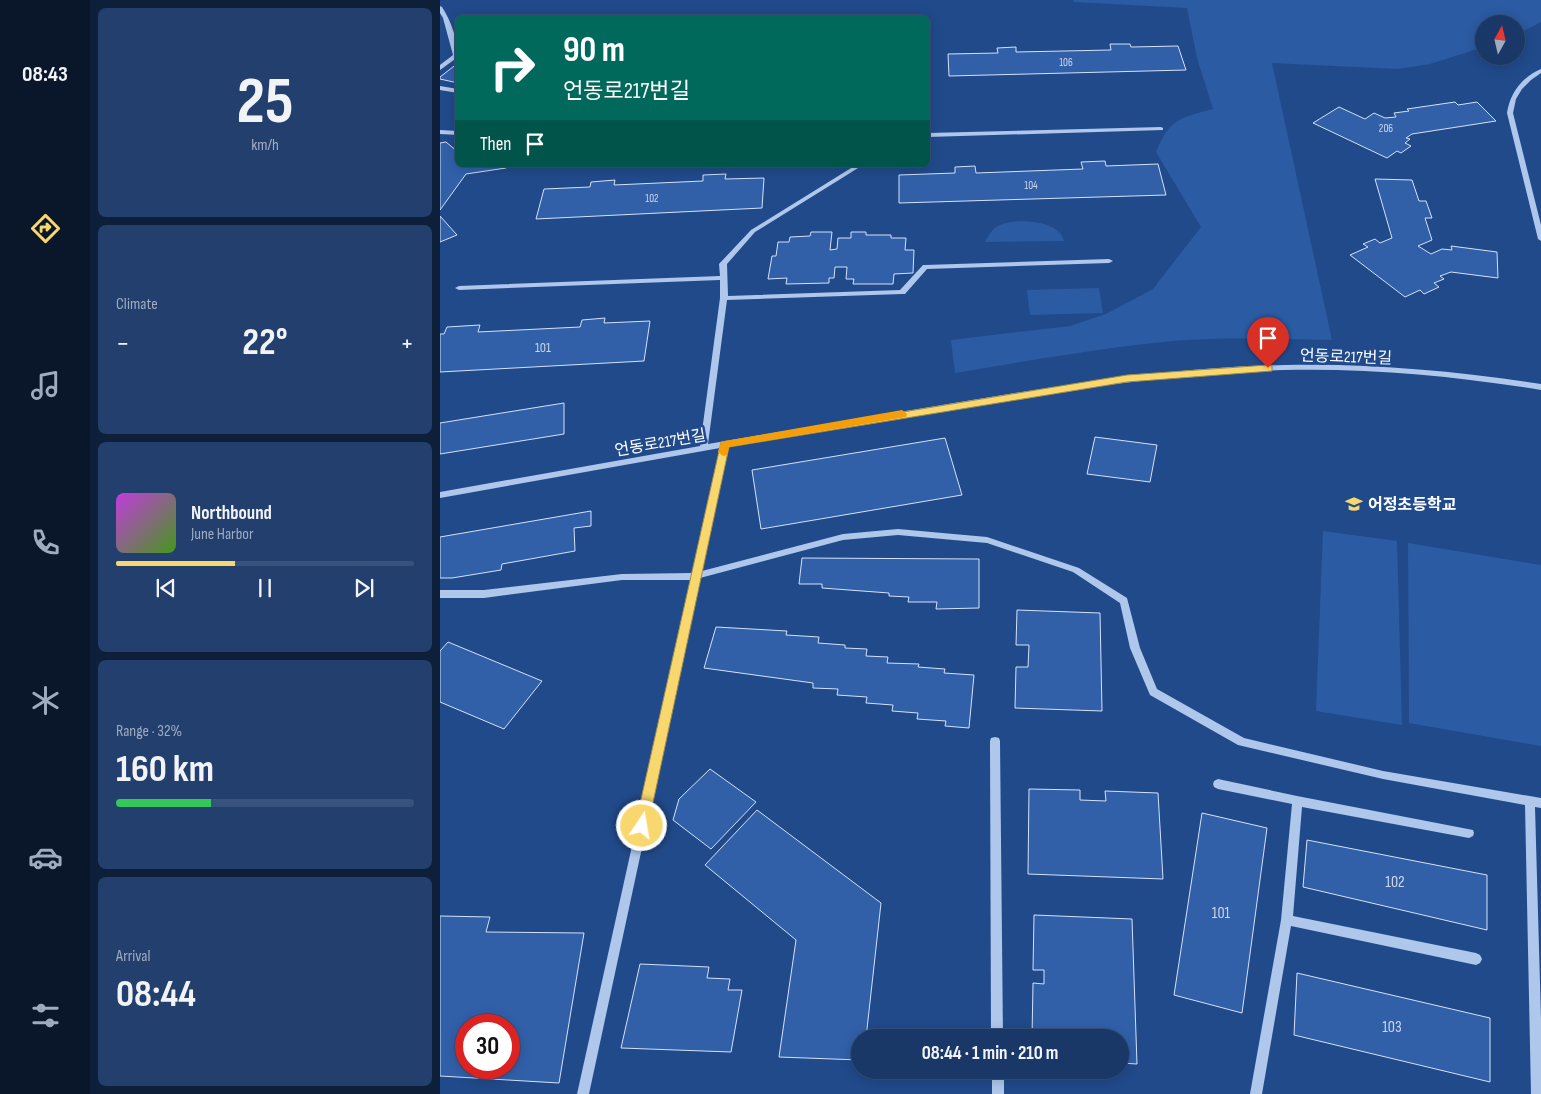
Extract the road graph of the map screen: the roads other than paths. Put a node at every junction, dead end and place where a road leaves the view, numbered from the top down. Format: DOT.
graph roads {
  1 [pos="440,8"];
  2 [pos="443,19"];
  3 [pos="455,52"];
  4 [pos="455,56"];
  5 [pos="440,68"];
  6 [pos="1541,71"];
  7 [pos="440,88"];
  8 [pos="455,90"];
  9 [pos="1161,129"];
  10 [pos="440,132"];
  11 [pos="455,133"];
  12 [pos="930,136"];
  13 [pos="857,167"];
  14 [pos="1541,239"];
  15 [pos="1109,260"];
  16 [pos="723,278"];
  17 [pos="459,288"];
  18 [pos="724,298"];
  19 [pos="1541,386"];
  20 [pos="725,444"];
  21 [pos="704,448"];
  22 [pos="440,495"];
  23 [pos="696,576"];
  24 [pos="440,594"];
  25 [pos="995,741"];
  26 [pos="1218,784"];
  27 [pos="1297,801"];
  28 [pos="1535,802"];
  29 [pos="1469,833"];
  30 [pos="1287,920"];
  31 [pos="1476,959"];
  32 [pos="997,1029"];
  33 [pos="998,1079"];
  34 [pos="583,1094"];
  35 [pos="998,1094"];
  36 [pos="1256,1094"];
  37 [pos="1537,1094"];
  1 -- 2 [label="street"];
  2 -- 3 [label="street"];
  4 -- 5 [label="street"];
  6 -- 14 [label="street"];
  7 -- 8 [label="street"];
  9 -- 12 [label="street"];
  10 -- 11 [label="street"];
  13 -- 16 [label="street"];
  15 -- 18 [label="street"];
  16 -- 17 [label="street"];
  16 -- 18 [label="street"];
  18 -- 21 [label="street"];
  19 -- 20 [label="street, 언동로217번길"];
  20 -- 21 [label="street, 언동로217번길"];
  20 -- 23 [label="street"];
  21 -- 22 [label="street, 언동로217번길"];
  23 -- 24 [label="street"];
  23 -- 28 [label="street"];
  23 -- 34 [label="street"];
  25 -- 32 [label="street"];
  26 -- 27 [label="street"];
  27 -- 29 [label="street"];
  27 -- 30 [label="street"];
  28 -- 37 [label="street"];
  30 -- 31 [label="street"];
  30 -- 36 [label="street"];
  33 -- 35 [label="street"];
}
